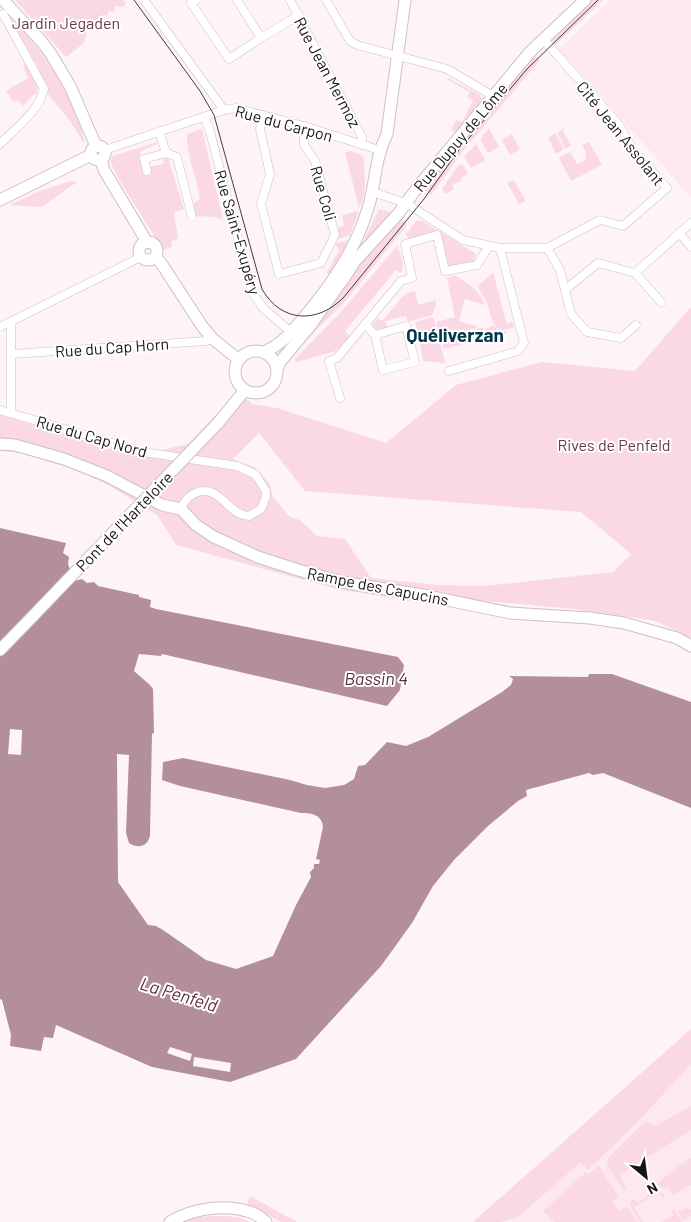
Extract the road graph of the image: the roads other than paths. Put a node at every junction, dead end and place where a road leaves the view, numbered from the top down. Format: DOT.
graph roads {
  1 [pos="3,0"];
  2 [pos="144,0"];
  3 [pos="196,0"];
  4 [pos="237,0"];
  5 [pos="290,0"];
  6 [pos="326,0"];
  7 [pos="406,0"];
  8 [pos="585,0"];
  9 [pos="5,13"];
  10 [pos="299,15"];
  11 [pos="261,38"];
  12 [pos="542,39"];
  13 [pos="398,56"];
  14 [pos="493,96"];
  15 [pos="224,110"];
  16 [pos="262,115"];
  17 [pos="204,117"];
  18 [pos="304,126"];
  19 [pos="159,131"];
  20 [pos="386,134"];
  21 [pos="0,144"];
  22 [pos="362,145"];
  23 [pos="379,150"];
  24 [pos="98,153"];
  25 [pos="166,153"];
  26 [pos="147,171"];
  27 [pos="376,193"];
  28 [pos="0,200"];
  29 [pos="406,203"];
  30 [pos="192,217"];
  31 [pos="691,223"];
  32 [pos="679,233"];
  33 [pos="146,243"];
  34 [pos="489,246"];
  35 [pos="691,247"];
  36 [pos="500,248"];
  37 [pos="547,248"];
  38 [pos="141,257"];
  39 [pos="155,257"];
  40 [pos="636,273"];
  41 [pos="342,281"];
  42 [pos="565,290"];
  43 [pos="661,302"];
  44 [pos="11,322"];
  45 [pos="365,324"];
  46 [pos="636,326"];
  47 [pos="0,328"];
  48 [pos="292,333"];
  49 [pos="375,335"];
  50 [pos="213,339"];
  51 [pos="264,352"];
  52 [pos="12,354"];
  53 [pos="238,360"];
  54 [pos="277,369"];
  55 [pos="448,370"];
  56 [pos="245,390"];
  57 [pos="340,398"];
  58 [pos="0,410"];
  59 [pos="11,413"];
  60 [pos="0,444"];
  61 [pos="181,509"];
  62 [pos="691,646"];
  63 [pos="0,650"];
  64 [pos="170,1222"];
  65 [pos="266,1222"];
  1 -- 9 [label="main road"];
  2 -- 15 [label="street"];
  3 -- 11 [label="street"];
  4 -- 11 [label="street"];
  5 -- 10 [label="street, Rue Jean Mermoz"];
  6 -- 13 [label="street"];
  7 -- 13 [label="main road"];
  8 -- 12 [label="main road, Rue Dupuy de Lôme"];
  9 -- 21 [label="street"];
  9 -- 24 [label="main road"];
  10 -- 11 [label="street"];
  10 -- 22 [label="street, Rue Jean Mermoz"];
  12 -- 14 [label="main road, Rue Dupuy de Lôme"];
  12 -- 37 [label="street, Cité Jean Assolant"];
  13 -- 14 [label="street"];
  13 -- 20 [label="main road"];
  14 -- 29 [label="main road, Rue Dupuy de Lôme"];
  15 -- 16 [label="street, Rue du Carpon"];
  15 -- 17 [label="street, Rue du Carpon"];
  16 -- 18 [label="street, Rue du Carpon"];
  16 -- 18 [label="street, Rue Coli"];
  17 -- 19 [label="street, Rue du Carpon"];
  17 -- 48 [label="street, Rue Saint-Exupéry"];
  18 -- 22 [label="street, Rue du Carpon"];
  19 -- 24 [label="street, Rue du Carpon"];
  19 -- 25 [label="street"];
  20 -- 23 [label="main road"];
  20 -- 27 [label="main road"];
  22 -- 23 [label="street, Rue du Carpon"];
  23 -- 27 [label="main road"];
  24 -- 28 [label="main road, Rue du Carpon"];
  24 -- 33 [label="main road"];
  25 -- 26 [label="street"];
  25 -- 30 [label="street"];
  27 -- 29 [label="street"];
  27 -- 41 [label="main road"];
  27 -- 48 [label="main road"];
  29 -- 34 [label="street"];
  29 -- 41 [label="main road, Rue Dupuy de Lôme"];
  31 -- 32 [label="street"];
  32 -- 35 [label="street"];
  32 -- 40 [label="street"];
  33 -- 38 [label="main road"];
  33 -- 39 [label="main road"];
  34 -- 36 [label="street"];
  34 -- 45 [label="street"];
  36 -- 37 [label="street"];
  36 -- 55 [label="street"];
  37 -- 42 [label="street"];
  38 -- 39 [label="main road"];
  38 -- 44 [label="street"];
  39 -- 50 [label="main road"];
  40 -- 42 [label="street"];
  40 -- 43 [label="street"];
  41 -- 54 [label="main road"];
  42 -- 46 [label="street"];
  44 -- 47 [label="street"];
  44 -- 52 [label="street"];
  45 -- 49 [label="street"];
  45 -- 57 [label="street"];
  48 -- 51 [label="main road"];
  49 -- 49 [label="street"];
  50 -- 52 [label="street, Rue du Cap Horn"];
  50 -- 53 [label="main road"];
  51 -- 53 [label="main road"];
  51 -- 54 [label="main road"];
  52 -- 59 [label="street"];
  53 -- 56 [label="main road"];
  54 -- 56 [label="main road"];
  56 -- 63 [label="main road, Pont de l'Harteloire, bridge"];
  58 -- 59 [label="street, Rue du Cap Nord"];
  59 -- 61 [label="street, Rue du Cap Nord"];
  60 -- 61 [label="main road, Rampe des Capucins"];
  61 -- 62 [label="main road, Rampe des Capucins"];
  64 -- 65 [label="main road"];
}
